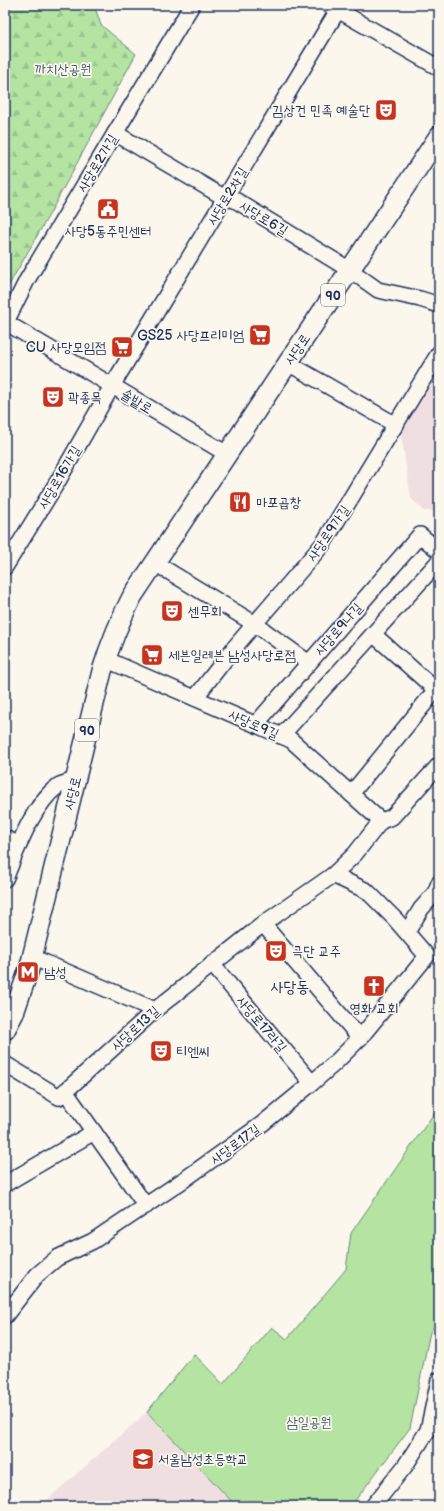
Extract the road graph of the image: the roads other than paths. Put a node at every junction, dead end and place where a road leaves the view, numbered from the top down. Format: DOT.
graph roads {
  1 [pos="192,5"];
  2 [pos="336,7"];
  3 [pos="439,68"];
  4 [pos="115,133"];
  5 [pos="439,136"];
  6 [pos="225,198"];
  7 [pos="350,270"];
  8 [pos="439,305"];
  9 [pos="5,323"];
  10 [pos="439,353"];
  11 [pos="288,364"];
  12 [pos="112,386"];
  13 [pos="396,425"];
  14 [pos="227,454"];
  15 [pos="439,551"];
  16 [pos="439,561"];
  17 [pos="155,563"];
  18 [pos="5,567"];
  19 [pos="255,624"];
  20 [pos="373,634"];
  21 [pos="105,659"];
  22 [pos="309,663"];
  23 [pos="438,688"];
  24 [pos="195,698"];
  25 [pos="256,724"];
  26 [pos="281,736"];
  27 [pos="439,765"];
  28 [pos="75,780"];
  29 [pos="351,794"];
  30 [pos="381,821"];
  31 [pos="5,838"];
  32 [pos="19,845"];
  33 [pos="333,875"];
  34 [pos="5,879"];
  35 [pos="439,883"];
  36 [pos="263,924"];
  37 [pos="411,937"];
  38 [pos="32,957"];
  39 [pos="212,964"];
  40 [pos="155,1010"];
  41 [pos="5,1030"];
  42 [pos="360,1038"];
  43 [pos="5,1064"];
  44 [pos="312,1083"];
  45 [pos="65,1091"];
  46 [pos="94,1132"];
  47 [pos="5,1184"];
  48 [pos="146,1206"];
  49 [pos="5,1316"];
  50 [pos="439,1380"];
  51 [pos="373,1506"];
  1 -- 4 [label="street, 사당로2가길"];
  2 -- 3 [label="street"];
  2 -- 6 [label="street, 사당로2차길"];
  4 -- 6 [label="street, 사당로6길"];
  4 -- 9 [label="street, 사당로2가길"];
  5 -- 7 [label="main road, 사당로 / 90"];
  6 -- 7 [label="street, 사당로6길"];
  6 -- 12 [label="street, 사당로2차길"];
  7 -- 8 [label="street, 사당로6길"];
  7 -- 11 [label="main road, 사당로 / 90"];
  9 -- 12 [label="street, 솔밭로"];
  10 -- 13 [label="street, 사당로9가길"];
  11 -- 13 [label="street"];
  11 -- 14 [label="main road, 사당로 / 90"];
  12 -- 14 [label="street, 솔밭로"];
  12 -- 18 [label="street, 사당로16가길"];
  13 -- 19 [label="street, 사당로9가길"];
  14 -- 17 [label="main road, 사당로 / 90"];
  15 -- 22 [label="street, 사당로9나길"];
  16 -- 20 [label="street"];
  17 -- 19 [label="street"];
  17 -- 21 [label="main road, 사당로 / 90"];
  19 -- 22 [label="street"];
  19 -- 24 [label="street, 사당로9가길"];
  20 -- 23 [label="street"];
  20 -- 26 [label="street"];
  21 -- 24 [label="street, 사당로9길"];
  21 -- 28 [label="main road, 사당로 / 90"];
  22 -- 25 [label="street, 사당로9나길"];
  23 -- 29 [label="street"];
  24 -- 25 [label="street, 사당로9길"];
  25 -- 26 [label="street, 사당로9길"];
  26 -- 29 [label="street, 사당로9길"];
  27 -- 30 [label="street, 사당로13길"];
  28 -- 32 [label="street"];
  28 -- 38 [label="main road, 사당로 / 90"];
  29 -- 30 [label="street, 사당로9길"];
  30 -- 33 [label="street, 사당로13길"];
  31 -- 32 [label="street"];
  32 -- 34 [label="street"];
  33 -- 36 [label="street, 사당로13길"];
  33 -- 37 [label="street"];
  35 -- 37 [label="street"];
  36 -- 39 [label="street, 사당로13길"];
  36 -- 42 [label="street"];
  37 -- 42 [label="street, 사당로17길"];
  38 -- 40 [label="street"];
  38 -- 41 [label="main road, 사당로 / 90"];
  39 -- 40 [label="street, 사당로13길"];
  39 -- 44 [label="street, 사당로17라길"];
  40 -- 45 [label="street, 사당로13길"];
  42 -- 44 [label="street, 사당로17길"];
  43 -- 45 [label="street"];
  44 -- 48 [label="street, 사당로17길"];
  45 -- 46 [label="street"];
  46 -- 47 [label="street"];
  46 -- 48 [label="street"];
  48 -- 49 [label="street, 사당로17길"];
  50 -- 51 [label="street"];
}
